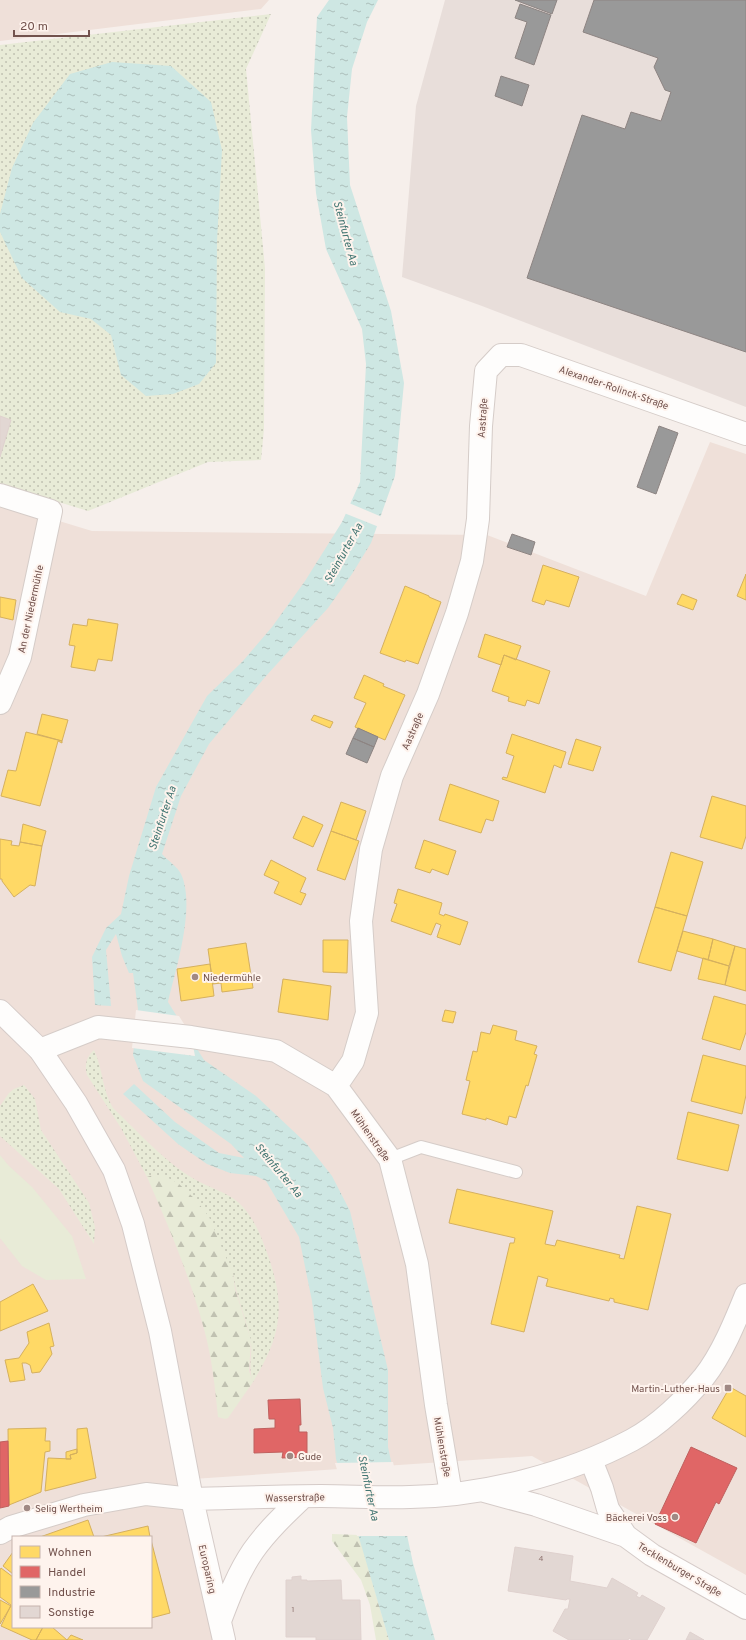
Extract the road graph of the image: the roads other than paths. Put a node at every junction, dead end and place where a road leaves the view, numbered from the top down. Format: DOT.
graph roads {
  1 [pos="486,371"];
  2 [pos="746,434"];
  3 [pos="0,495"];
  4 [pos="5,678"];
  5 [pos="0,703"];
  6 [pos="0,1011"];
  7 [pos="40,1050"];
  8 [pos="336,1086"];
  9 [pos="390,1159"];
  10 [pos="516,1172"];
  11 [pos="746,1295"];
  12 [pos="591,1460"];
  13 [pos="482,1491"];
  14 [pos="451,1494"];
  15 [pos="311,1496"];
  16 [pos="192,1499"];
  17 [pos="0,1533"];
  18 [pos="626,1536"];
  19 [pos="746,1608"];
  20 [pos="222,1631"];
  1 -- 2 [label="street, Alexander-Rolinck-Straße"];
  1 -- 8 [label="street, Aastraße"];
  3 -- 4 [label="street, An der Niedermühle"];
  4 -- 5 [label="street, An der Niedermühle"];
  6 -- 7 [label="street"];
  7 -- 8 [label="street, Mühlenstraße"];
  7 -- 16 [label="street"];
  8 -- 9 [label="street, Mühlenstraße"];
  9 -- 10 [label="lane"];
  9 -- 14 [label="street, Mühlenstraße"];
  11 -- 12 [label="street, Wasserstraße"];
  12 -- 13 [label="street, Wasserstraße"];
  12 -- 18 [label="street, Tecklenburger Straße"];
  13 -- 14 [label="street, Wasserstraße"];
  13 -- 18 [label="street"];
  14 -- 15 [label="street, Wasserstraße"];
  15 -- 16 [label="street, Wasserstraße"];
  15 -- 20 [label="street"];
  16 -- 17 [label="street, Wasserstraße"];
  16 -- 20 [label="street, Europaring"];
  18 -- 19 [label="street, Tecklenburger Straße"];
}
